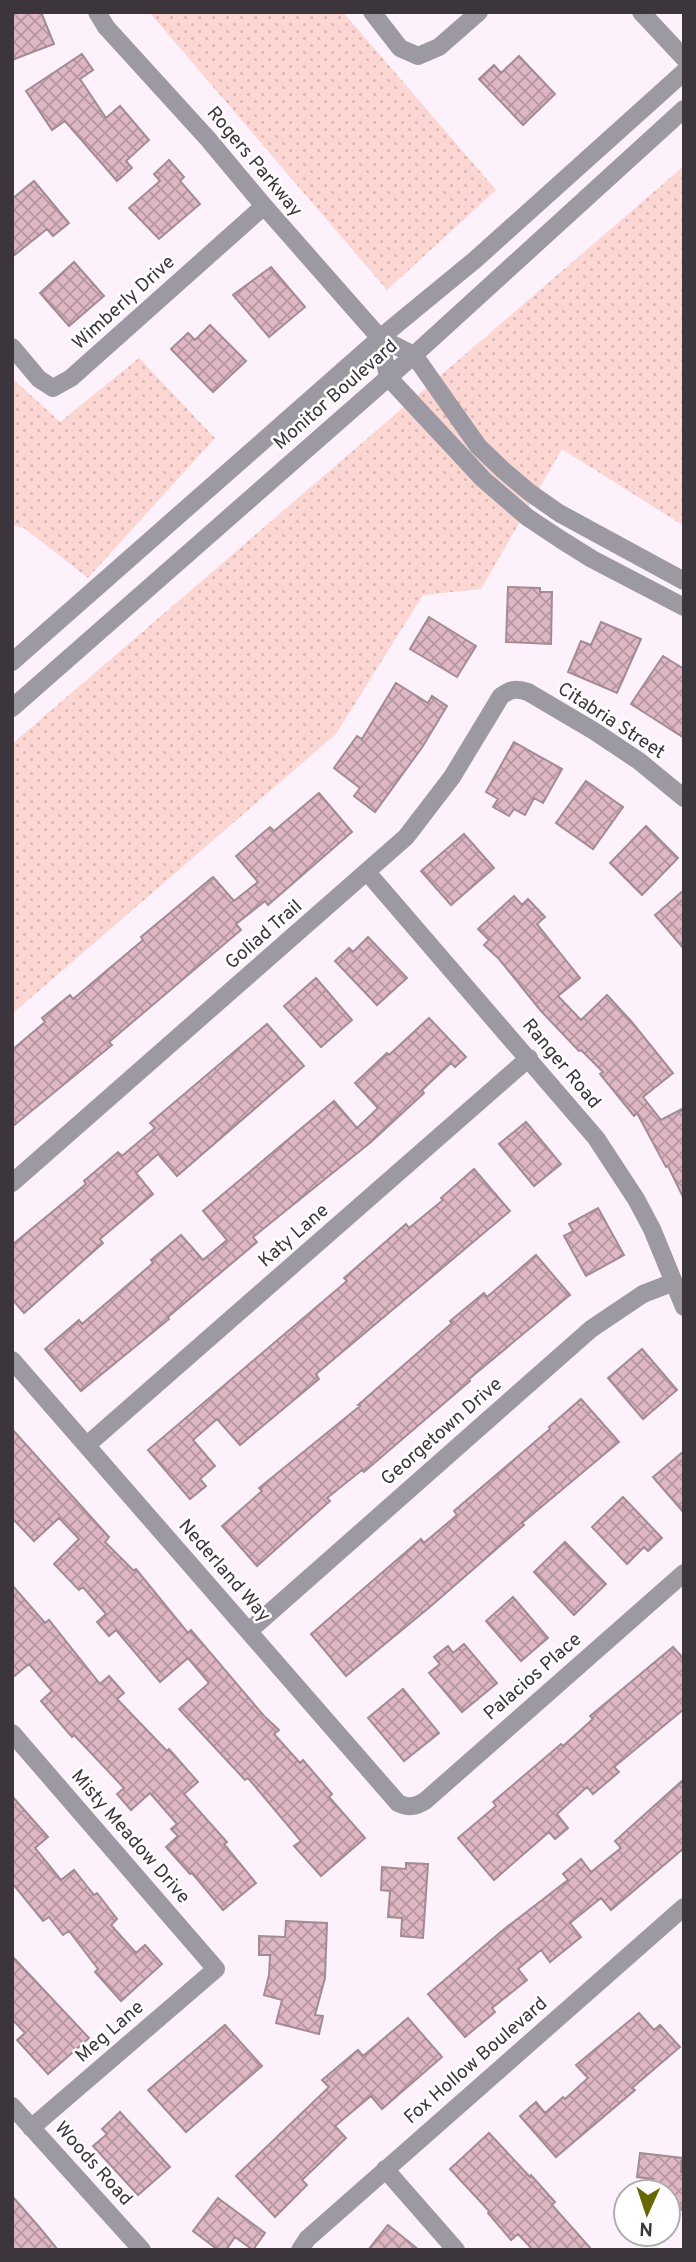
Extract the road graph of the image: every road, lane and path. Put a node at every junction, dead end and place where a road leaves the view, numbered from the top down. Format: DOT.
graph roads {
  1 [pos="97,12"];
  2 [pos="372,12"];
  3 [pos="479,12"];
  4 [pos="641,12"];
  5 [pos="684,58"];
  6 [pos="684,72"];
  7 [pos="684,109"];
  8 [pos="264,206"];
  9 [pos="380,338"];
  10 [pos="12,347"];
  11 [pos="414,355"];
  12 [pos="388,377"];
  13 [pos="684,581"];
  14 [pos="684,607"];
  15 [pos="12,662"];
  16 [pos="510,690"];
  17 [pos="12,708"];
  18 [pos="684,798"];
  19 [pos="368,872"];
  20 [pos="529,1058"];
  21 [pos="12,1183"];
  22 [pos="674,1282"];
  23 [pos="684,1307"];
  24 [pos="14,1364"];
  25 [pos="87,1445"];
  26 [pos="684,1573"];
  27 [pos="249,1631"];
  28 [pos="12,1733"];
  29 [pos="407,1807"];
  30 [pos="684,1907"];
  31 [pos="216,1969"];
  32 [pos="12,2106"];
  33 [pos="31,2127"];
  34 [pos="386,2169"];
  35 [pos="142,2250"];
  36 [pos="300,2250"];
  37 [pos="456,2250"];
  1 -- 8 [label="street, Rogers Parkway"];
  2 -- 3 [label="street"];
  4 -- 5 [label="street"];
  6 -- 9 [label="street, Monitor Boulevard"];
  7 -- 11 [label="street, Monitor Boulevard"];
  8 -- 9 [label="street, Rogers Parkway"];
  8 -- 10 [label="street, Wimberly Drive"];
  9 -- 11 [label="street, Rogers Parkway"];
  9 -- 12 [label="street, Rogers Parkway"];
  9 -- 15 [label="street, Monitor Boulevard"];
  11 -- 12 [label="street, Monitor Boulevard"];
  11 -- 13 [label="street, Rogers Parkway"];
  12 -- 14 [label="street"];
  12 -- 17 [label="street, Monitor Boulevard"];
  16 -- 18 [label="street, Citabria Street"];
  16 -- 19 [label="street, Goliad Trail"];
  19 -- 20 [label="street, Ranger Road"];
  19 -- 21 [label="street, Goliad Trail"];
  20 -- 22 [label="street, Ranger Road"];
  20 -- 25 [label="street, Katy Lane"];
  22 -- 23 [label="street, Ranger Road"];
  22 -- 27 [label="street, Georgetown Drive"];
  24 -- 25 [label="street, Nederland Way"];
  25 -- 27 [label="street, Nederland Way"];
  26 -- 29 [label="street, Palacios Place"];
  27 -- 29 [label="street, Nederland Way"];
  28 -- 31 [label="street, Misty Meadow Drive"];
  30 -- 34 [label="street, Fox Hollow Boulevard"];
  31 -- 33 [label="street, Meg Lane"];
  32 -- 33 [label="street, Woods Road"];
  33 -- 35 [label="street, Woods Road"];
  34 -- 36 [label="street, Fox Hollow Boulevard"];
  34 -- 37 [label="street"];
}
